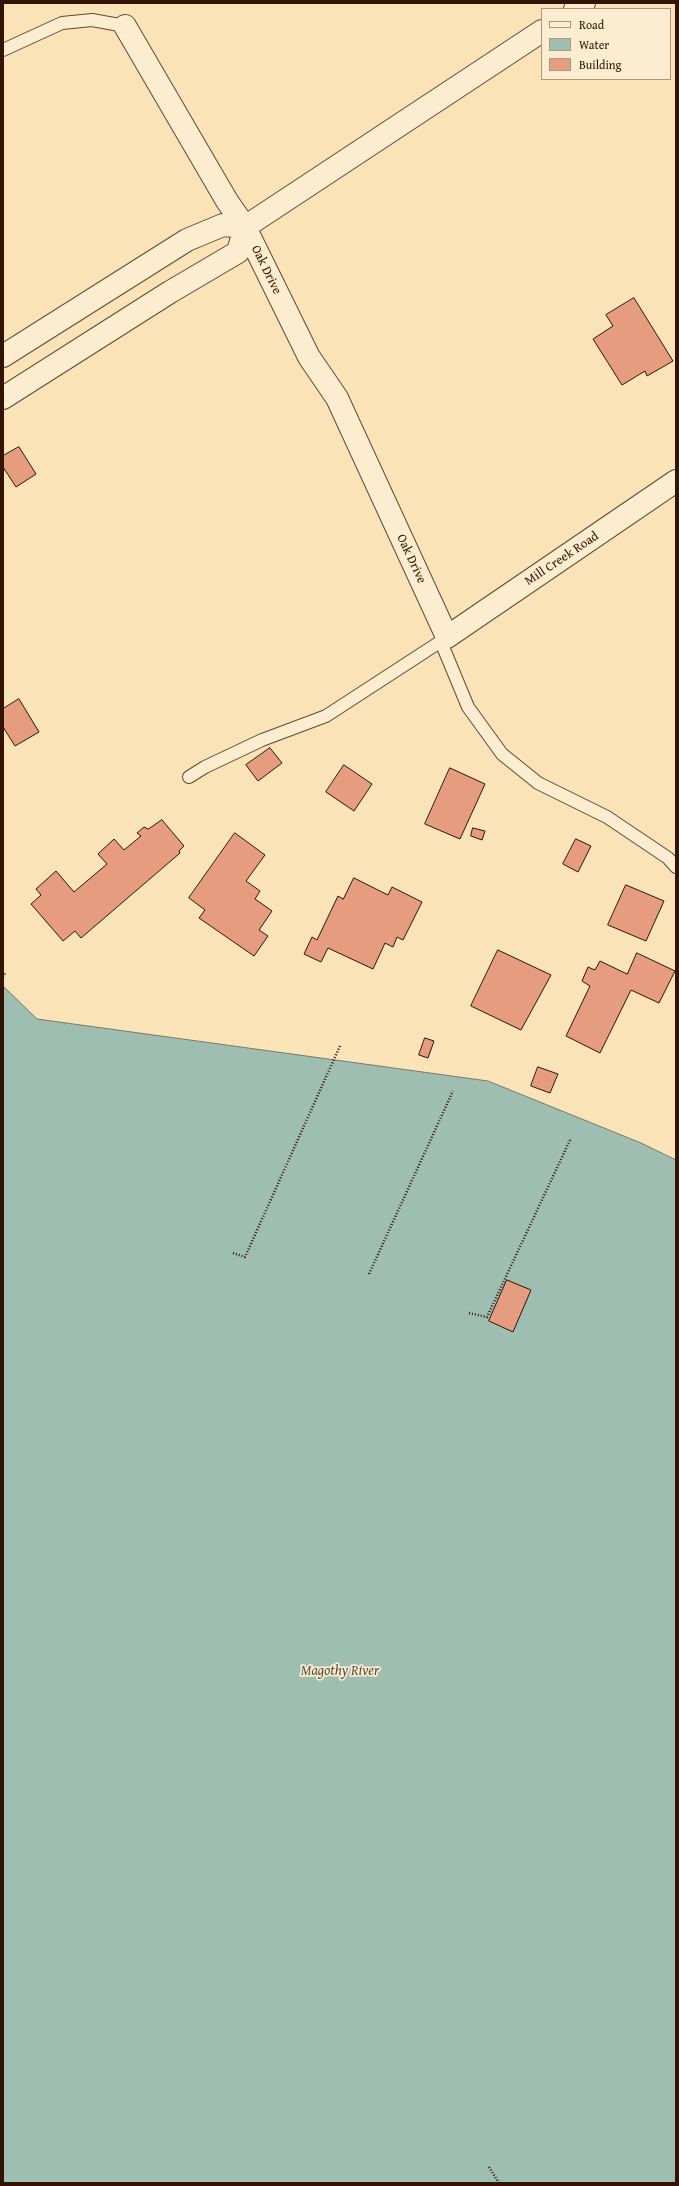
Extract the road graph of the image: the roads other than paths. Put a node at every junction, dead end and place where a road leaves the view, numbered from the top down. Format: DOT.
graph roads {
  1 [pos="125,26"];
  2 [pos="541,32"];
  3 [pos="3,50"];
  4 [pos="245,227"];
  5 [pos="3,356"];
  6 [pos="3,398"];
  7 [pos="676,481"];
  8 [pos="444,640"];
  9 [pos="189,777"];
  10 [pos="676,867"];
  1 -- 3 [label="lane, Oak Drive"];
  1 -- 4 [label="street, Oak Drive"];
  2 -- 4 [label="street"];
  4 -- 5 [label="street"];
  4 -- 6 [label="street"];
  4 -- 8 [label="street, Oak Drive"];
  7 -- 8 [label="street, Mill Creek Road"];
  8 -- 9 [label="lane"];
  8 -- 10 [label="lane"];
}
